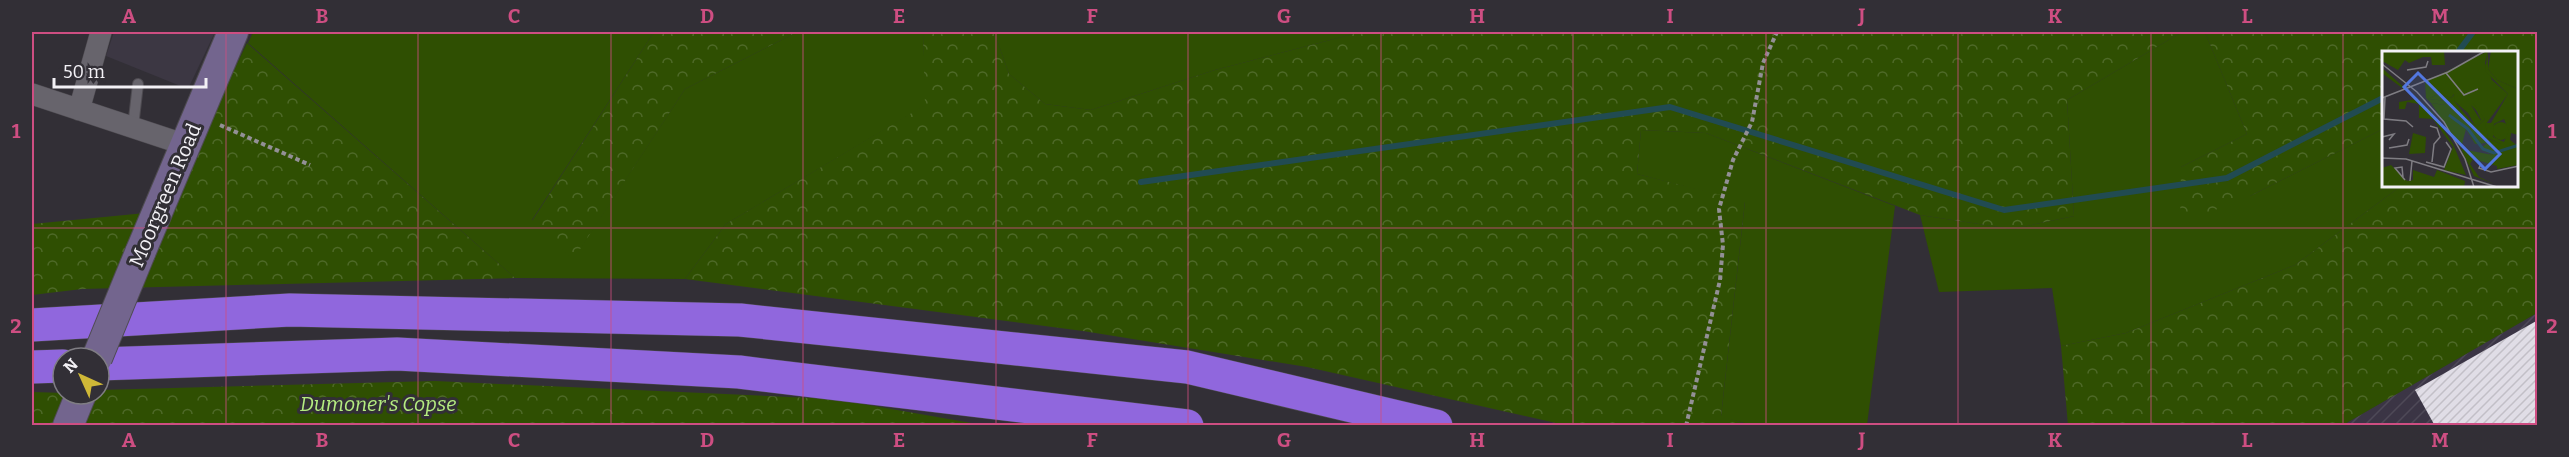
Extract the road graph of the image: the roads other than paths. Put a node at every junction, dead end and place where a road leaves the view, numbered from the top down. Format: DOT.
graph roads {
  1 [pos="101,32"];
  2 [pos="233,32"];
  3 [pos="138,84"];
  4 [pos="32,94"];
  5 [pos="79,110"];
  6 [pos="133,127"];
  7 [pos="186,145"];
  8 [pos="32,325"];
  9 [pos="102,346"];
  10 [pos="111,364"];
  11 [pos="51,366"];
  12 [pos="32,367"];
  13 [pos="76,406"];
  14 [pos="68,426"];
  15 [pos="1187,426"];
  16 [pos="1436,426"];
  1 -- 5 [label="street"];
  2 -- 7 [label="street, Moorgreen Road"];
  3 -- 6 [label="lane"];
  4 -- 5 [label="street"];
  5 -- 6 [label="street"];
  6 -- 7 [label="street"];
  7 -- 9 [label="street, Moorgreen Road, bridge"];
  8 -- 16 [label="highway"];
  10 -- 15 [label="highway"];
  11 -- 12 [label="highway"];
  13 -- 14 [label="street"];
}
